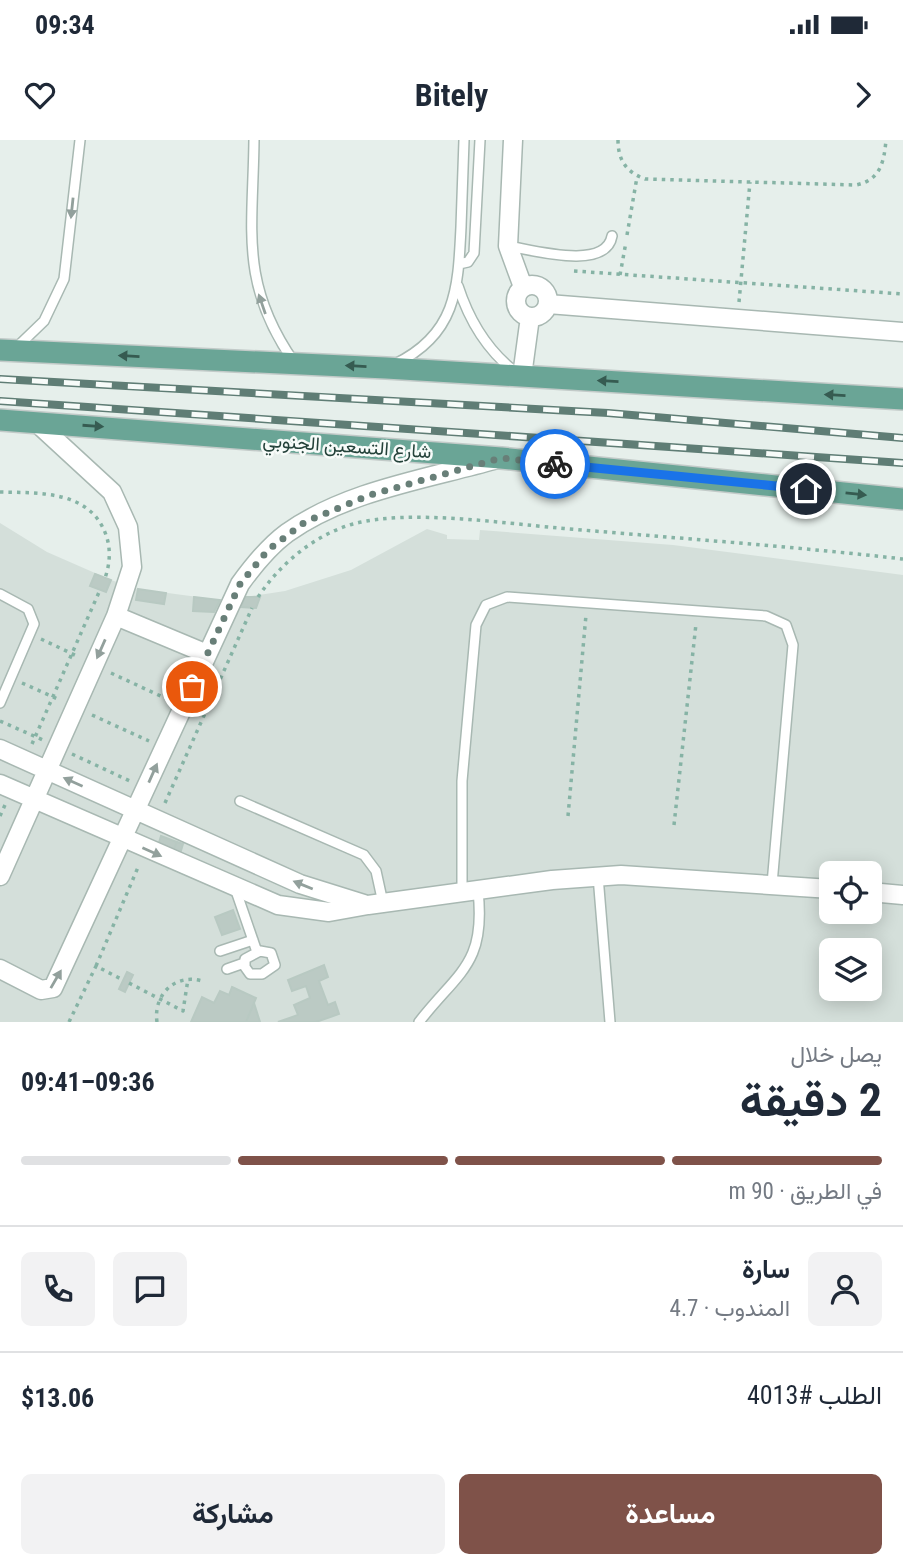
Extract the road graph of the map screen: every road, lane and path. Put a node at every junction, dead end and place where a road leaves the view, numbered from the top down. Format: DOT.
graph roads {
  1 [pos="80,140"];
  2 [pos="254,140"];
  3 [pos="464,140"];
  4 [pos="480,140"];
  5 [pos="513,140"];
  6 [pos="618,140"];
  7 [pos="886,140"];
  8 [pos="637,176"];
  9 [pos="750,182"];
  10 [pos="612,236"];
  11 [pos="508,246"];
  12 [pos="459,264"];
  13 [pos="574,271"];
  14 [pos="620,275"];
  15 [pos="741,283"];
  16 [pos="458,286"];
  17 [pos="523,287"];
  18 [pos="903,294"];
  19 [pos="548,304"];
  20 [pos="739,304"];
  21 [pos="530,317"];
  22 [pos="903,332"];
  23 [pos="6,350"];
  24 [pos="295,363"];
  25 [pos="386,368"];
  26 [pos="522,376"];
  27 [pos="903,399"];
  28 [pos="0,420"];
  29 [pos="36,422"];
  30 [pos="501,458"];
  31 [pos="0,492"];
  32 [pos="898,501"];
  33 [pos="903,559"];
  34 [pos="105,578"];
  35 [pos="100,590"];
  36 [pos="0,594"];
  37 [pos="258,597"];
  38 [pos="587,603"];
  39 [pos="253,608"];
  40 [pos="697,611"];
  41 [pos="116,616"];
  42 [pos="30,634"];
  43 [pos="72,654"];
  44 [pos="207,654"];
  45 [pos="94,665"];
  46 [pos="11,678"];
  47 [pos="53,697"];
  48 [pos="0,703"];
  49 [pos="75,707"];
  50 [pos="183,707"];
  51 [pos="204,717"];
  52 [pos="0,721"];
  53 [pos="35,737"];
  54 [pos="57,747"];
  55 [pos="164,748"];
  56 [pos="0,749"];
  57 [pos="186,758"];
  58 [pos="25,761"];
  59 [pos="47,770"];
  60 [pos="6,787"];
  61 [pos="146,788"];
  62 [pos="167,798"];
  63 [pos="34,799"];
  64 [pos="240,800"];
  65 [pos="136,811"];
  66 [pos="0,816"];
  67 [pos="568,816"];
  68 [pos="158,820"];
  69 [pos="674,825"];
  70 [pos="124,840"];
  71 [pos="205,841"];
  72 [pos="146,849"];
  73 [pos="247,860"];
  74 [pos="193,870"];
  75 [pos="0,876"];
  76 [pos="598,876"];
  77 [pos="772,884"];
  78 [pos="234,888"];
  79 [pos="819,888"];
  80 [pos="470,892"];
  81 [pos="882,893"];
  82 [pos="903,895"];
  83 [pos="375,904"];
  84 [pos="253,940"];
  85 [pos="220,951"];
  86 [pos="257,952"];
  87 [pos="244,963"];
  88 [pos="96,966"];
  89 [pos="0,969"];
  90 [pos="227,969"];
  91 [pos="188,979"];
  92 [pos="123,980"];
  93 [pos="202,981"];
  94 [pos="130,983"];
  95 [pos="160,998"];
  96 [pos="69,1022"];
  97 [pos="157,1022"];
  98 [pos="419,1022"];
  99 [pos="610,1022"];
  1 -- 23 [label="lane, one-way"];
  24 -- 2 [label="lane, one-way"];
  3 -- 12 [label="lane"];
  4 -- 12 [label="lane"];
  5 -- 11 [label="street"];
  6 -- 8 [label="path"];
  7 -- 9 [label="path"];
  8 -- 9 [label="path"];
  8 -- 14 [label="path"];
  9 -- 15 [label="path"];
  10 -- 11 [label="lane"];
  11 -- 17 [label="street"];
  12 -- 16 [label="lane"];
  13 -- 14 [label="path"];
  14 -- 15 [label="path"];
  15 -- 18 [label="path"];
  15 -- 20 [label="path"];
  16 -- 25 [label="lane"];
  16 -- 26 [label="lane"];
  17 -- 19 [label="street"];
  17 -- 21 [label="street"];
  19 -- 21 [label="street"];
  19 -- 22 [label="street"];
  21 -- 26 [label="street"];
  24 -- 23 [label="main road, one-way"];
  25 -- 24 [label="main road, one-way"];
  25 -- 26 [label="main road"];
  27 -- 26 [label="main road, one-way"];
  28 -- 29 [label="main road, شارع التسعين الجنوبي"];
  29 -- 30 [label="main road, شارع التسعين الجنوبي, one-way"];
  29 -- 41 [label="street"];
  30 -- 32 [label="main road, شارع التسعين الجنوبي, one-way"];
  30 -- 44 [label="street"];
  31 -- 34 [label="path"];
  33 -- 37 [label="path"];
  35 -- 43 [label="path"];
  36 -- 42 [label="lane"];
  38 -- 40 [label="lane"];
  38 -- 67 [label="path"];
  38 -- 80 [label="lane"];
  39 -- 51 [label="path"];
  40 -- 69 [label="path"];
  40 -- 77 [label="lane"];
  41 -- 44 [label="street"];
  41 -- 45 [label="street, one-way"];
  42 -- 43 [label="path"];
  42 -- 46 [label="lane"];
  43 -- 45 [label="path"];
  43 -- 47 [label="path"];
  44 -- 50 [label="street"];
  45 -- 49 [label="street"];
  45 -- 50 [label="path"];
  46 -- 47 [label="path"];
  46 -- 48 [label="lane"];
  47 -- 49 [label="path"];
  47 -- 53 [label="path"];
  49 -- 54 [label="street"];
  49 -- 55 [label="path"];
  50 -- 51 [label="path"];
  50 -- 55 [label="street"];
  51 -- 57 [label="path"];
  52 -- 53 [label="path"];
  53 -- 54 [label="path"];
  53 -- 58 [label="path"];
  54 -- 59 [label="street"];
  54 -- 61 [label="path"];
  55 -- 57 [label="path"];
  61 -- 55 [label="street, one-way"];
  56 -- 58 [label="street"];
  57 -- 62 [label="path"];
  58 -- 59 [label="street"];
  59 -- 63 [label="street"];
  65 -- 59 [label="street, one-way"];
  60 -- 63 [label="street"];
  60 -- 66 [label="path"];
  61 -- 62 [label="path"];
  61 -- 65 [label="street"];
  62 -- 68 [label="path"];
  63 -- 70 [label="street"];
  63 -- 75 [label="street"];
  64 -- 83 [label="lane"];
  65 -- 68 [label="street"];
  65 -- 70 [label="street"];
  68 -- 71 [label="street"];
  70 -- 72 [label="street"];
  89 -- 70 [label="street, one-way"];
  71 -- 73 [label="street"];
  71 -- 74 [label="street"];
  72 -- 74 [label="street, one-way"];
  72 -- 88 [label="path"];
  73 -- 78 [label="street"];
  83 -- 73 [label="street, one-way"];
  74 -- 78 [label="street"];
  76 -- 77 [label="street"];
  76 -- 80 [label="street"];
  76 -- 99 [label="lane"];
  77 -- 79 [label="street"];
  78 -- 83 [label="street"];
  78 -- 84 [label="lane"];
  80 -- 83 [label="street"];
  80 -- 98 [label="lane"];
  81 -- 82 [label="street"];
  84 -- 85 [label="lane"];
  84 -- 86 [label="lane"];
  86 -- 87 [label="lane"];
  86 -- 87 [label="lane"];
  87 -- 90 [label="lane"];
  88 -- 92 [label="path"];
  88 -- 96 [label="path"];
  91 -- 93 [label="path"];
  91 -- 95 [label="path"];
  91 -- 95 [label="path"];
  94 -- 95 [label="path"];
  95 -- 97 [label="path"];
}
